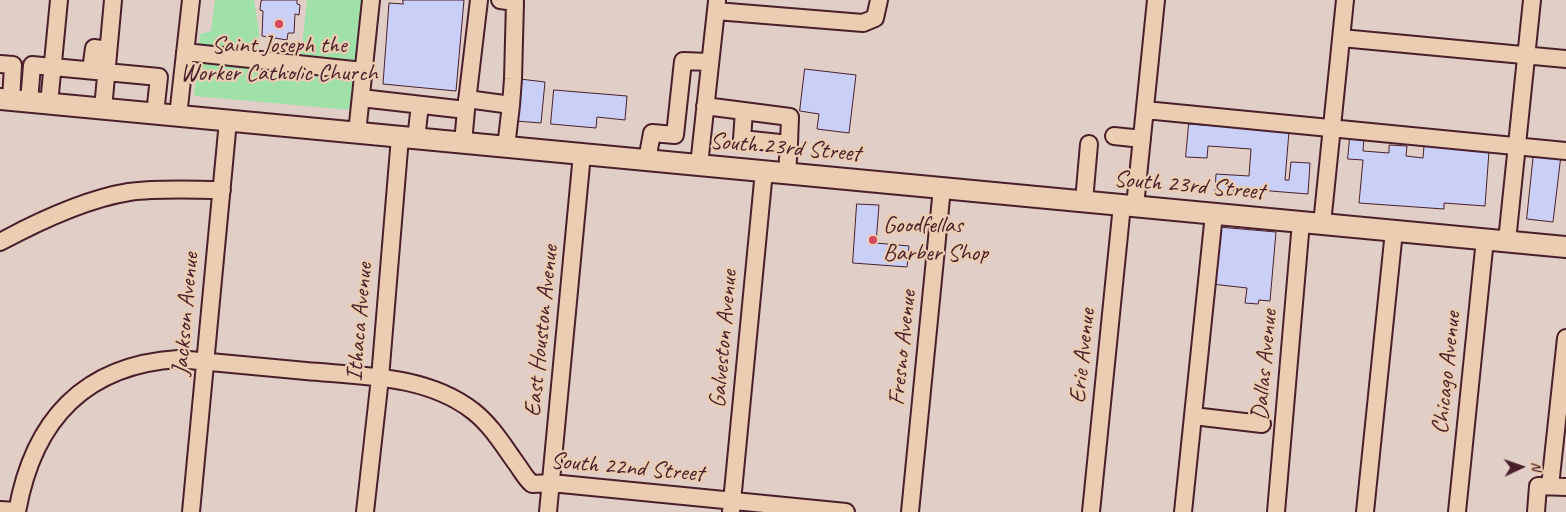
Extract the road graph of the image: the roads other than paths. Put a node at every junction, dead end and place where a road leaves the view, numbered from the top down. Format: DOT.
graph roads {
  1 [pos="59,0"];
  2 [pos="113,0"];
  3 [pos="191,0"];
  4 [pos="371,0"];
  5 [pos="479,0"];
  6 [pos="500,0"];
  7 [pos="879,0"];
  8 [pos="1156,0"];
  9 [pos="1344,0"];
  10 [pos="1532,0"];
  11 [pos="716,6"];
  12 [pos="1341,38"];
  13 [pos="185,52"];
  14 [pos="1527,55"];
  15 [pos="1566,59"];
  16 [pos="710,62"];
  17 [pos="0,64"];
  18 [pos="53,67"];
  19 [pos="99,71"];
  20 [pos="364,71"];
  21 [pos="680,89"];
  22 [pos="361,98"];
  23 [pos="706,99"];
  24 [pos="13,100"];
  25 [pos="49,104"];
  26 [pos="420,105"];
  27 [pos="467,105"];
  28 [pos="511,105"];
  29 [pos="103,109"];
  30 [pos="1145,110"];
  31 [pos="744,111"];
  32 [pos="155,114"];
  33 [pos="178,116"];
  34 [pos="228,121"];
  35 [pos="1332,128"];
  36 [pos="357,133"];
  37 [pos="1114,136"];
  38 [pos="408,138"];
  39 [pos="1142,139"];
  40 [pos="463,143"];
  41 [pos="789,144"];
  42 [pos="1088,144"];
  43 [pos="1517,146"];
  44 [pos="506,147"];
  45 [pos="1566,151"];
  46 [pos="582,154"];
  47 [pos="647,160"];
  48 [pos="699,165"];
  49 [pos="764,171"];
  50 [pos="787,174"];
  51 [pos="942,188"];
  52 [pos="222,190"];
  53 [pos="1084,201"];
  54 [pos="1128,206"];
  55 [pos="1214,214"];
  56 [pos="1301,222"];
  57 [pos="1322,224"];
  58 [pos="1394,231"];
  59 [pos="1485,239"];
  60 [pos="1506,241"];
  61 [pos="0,242"];
  62 [pos="1566,247"];
  63 [pos="1566,338"];
  64 [pos="206,361"];
  65 [pos="380,378"];
  66 [pos="1193,416"];
  67 [pos="1262,424"];
  68 [pos="551,483"];
  69 [pos="1551,486"];
  70 [pos="732,507"];
  71 [pos="0,510"];
  72 [pos="17,512"];
  73 [pos="191,512"];
  74 [pos="365,512"];
  75 [pos="548,512"];
  76 [pos="846,512"];
  77 [pos="910,512"];
  78 [pos="1092,512"];
  79 [pos="1183,512"];
  80 [pos="1276,512"];
  81 [pos="1365,512"];
  82 [pos="1457,512"];
  83 [pos="1536,512"];
  1 -- 18 [label="street"];
  2 -- 19 [label="street"];
  3 -- 13 [label="street"];
  4 -- 20 [label="street"];
  5 -- 27 [label="street"];
  6 -- 28 [label="street"];
  7 -- 11 [label="street"];
  8 -- 30 [label="street, Erie Avenue"];
  9 -- 12 [label="street"];
  10 -- 14 [label="street"];
  11 -- 16 [label="street"];
  12 -- 14 [label="street"];
  12 -- 35 [label="street"];
  13 -- 20 [label="street"];
  13 -- 33 [label="street"];
  14 -- 15 [label="street"];
  14 -- 43 [label="street"];
  16 -- 21 [label="street"];
  16 -- 23 [label="street"];
  17 -- 24 [label="street"];
  18 -- 19 [label="street"];
  18 -- 24 [label="street"];
  18 -- 25 [label="street"];
  19 -- 29 [label="street"];
  19 -- 32 [label="street"];
  20 -- 22 [label="street"];
  21 -- 23 [label="street"];
  21 -- 47 [label="street"];
  22 -- 26 [label="street"];
  22 -- 36 [label="street"];
  23 -- 31 [label="street"];
  23 -- 48 [label="street"];
  24 -- 25 [label="main road, South 23rd Street"];
  25 -- 29 [label="main road, South 23rd Street"];
  26 -- 27 [label="street"];
  26 -- 38 [label="street, Ithaca Avenue"];
  27 -- 28 [label="street"];
  27 -- 40 [label="street"];
  28 -- 44 [label="street"];
  29 -- 32 [label="main road, South 23rd Street"];
  30 -- 35 [label="street"];
  30 -- 39 [label="street, Erie Avenue"];
  31 -- 41 [label="street"];
  31 -- 41 [label="street"];
  32 -- 33 [label="main road, South 23rd Street"];
  33 -- 34 [label="main road, South 23rd Street"];
  34 -- 36 [label="main road, South 23rd Street"];
  34 -- 52 [label="street, Jackson Avenue"];
  35 -- 43 [label="street"];
  35 -- 57 [label="street"];
  36 -- 38 [label="main road, South 23rd Street"];
  37 -- 39 [label="street"];
  38 -- 40 [label="main road, South 23rd Street"];
  38 -- 65 [label="street, Ithaca Avenue"];
  39 -- 54 [label="street, Erie Avenue"];
  40 -- 44 [label="main road, South 23rd Street"];
  41 -- 50 [label="street"];
  42 -- 53 [label="street"];
  43 -- 45 [label="street"];
  43 -- 60 [label="street"];
  44 -- 46 [label="main road, South 23rd Street"];
  46 -- 47 [label="main road, South 23rd Street"];
  46 -- 68 [label="street, East Houston Avenue"];
  47 -- 48 [label="main road, South 23rd Street"];
  48 -- 49 [label="main road, South 23rd Street"];
  49 -- 50 [label="main road, South 23rd Street"];
  49 -- 70 [label="street, Galveston Avenue"];
  50 -- 51 [label="main road, South 23rd Street"];
  51 -- 53 [label="main road, South 23rd Street"];
  51 -- 77 [label="street, Fresno Avenue"];
  52 -- 61 [label="street"];
  52 -- 64 [label="street, Jackson Avenue"];
  53 -- 54 [label="main road, South 23rd Street"];
  54 -- 55 [label="main road, South 23rd Street"];
  54 -- 78 [label="street, Erie Avenue"];
  55 -- 56 [label="main road, South 23rd Street"];
  55 -- 66 [label="street"];
  56 -- 57 [label="main road, South 23rd Street"];
  56 -- 80 [label="street, Dallas Avenue"];
  57 -- 58 [label="main road, South 23rd Street"];
  58 -- 59 [label="main road, South 23rd Street"];
  58 -- 81 [label="street"];
  59 -- 60 [label="main road, South 23rd Street"];
  59 -- 82 [label="street, Chicago Avenue"];
  60 -- 62 [label="main road, South 23rd Street"];
  63 -- 69 [label="street"];
  64 -- 65 [label="street, South 22nd Street"];
  64 -- 72 [label="street, South 22nd Street"];
  64 -- 73 [label="street, Jackson Avenue"];
  65 -- 68 [label="street, South 22nd Street"];
  65 -- 74 [label="street, Ithaca Avenue"];
  66 -- 67 [label="street"];
  66 -- 79 [label="street"];
  68 -- 70 [label="street, South 22nd Street"];
  68 -- 75 [label="street, East Houston Avenue"];
  69 -- 83 [label="street"];
  70 -- 76 [label="street, South 22nd Street"];
  71 -- 72 [label="street"];
}
